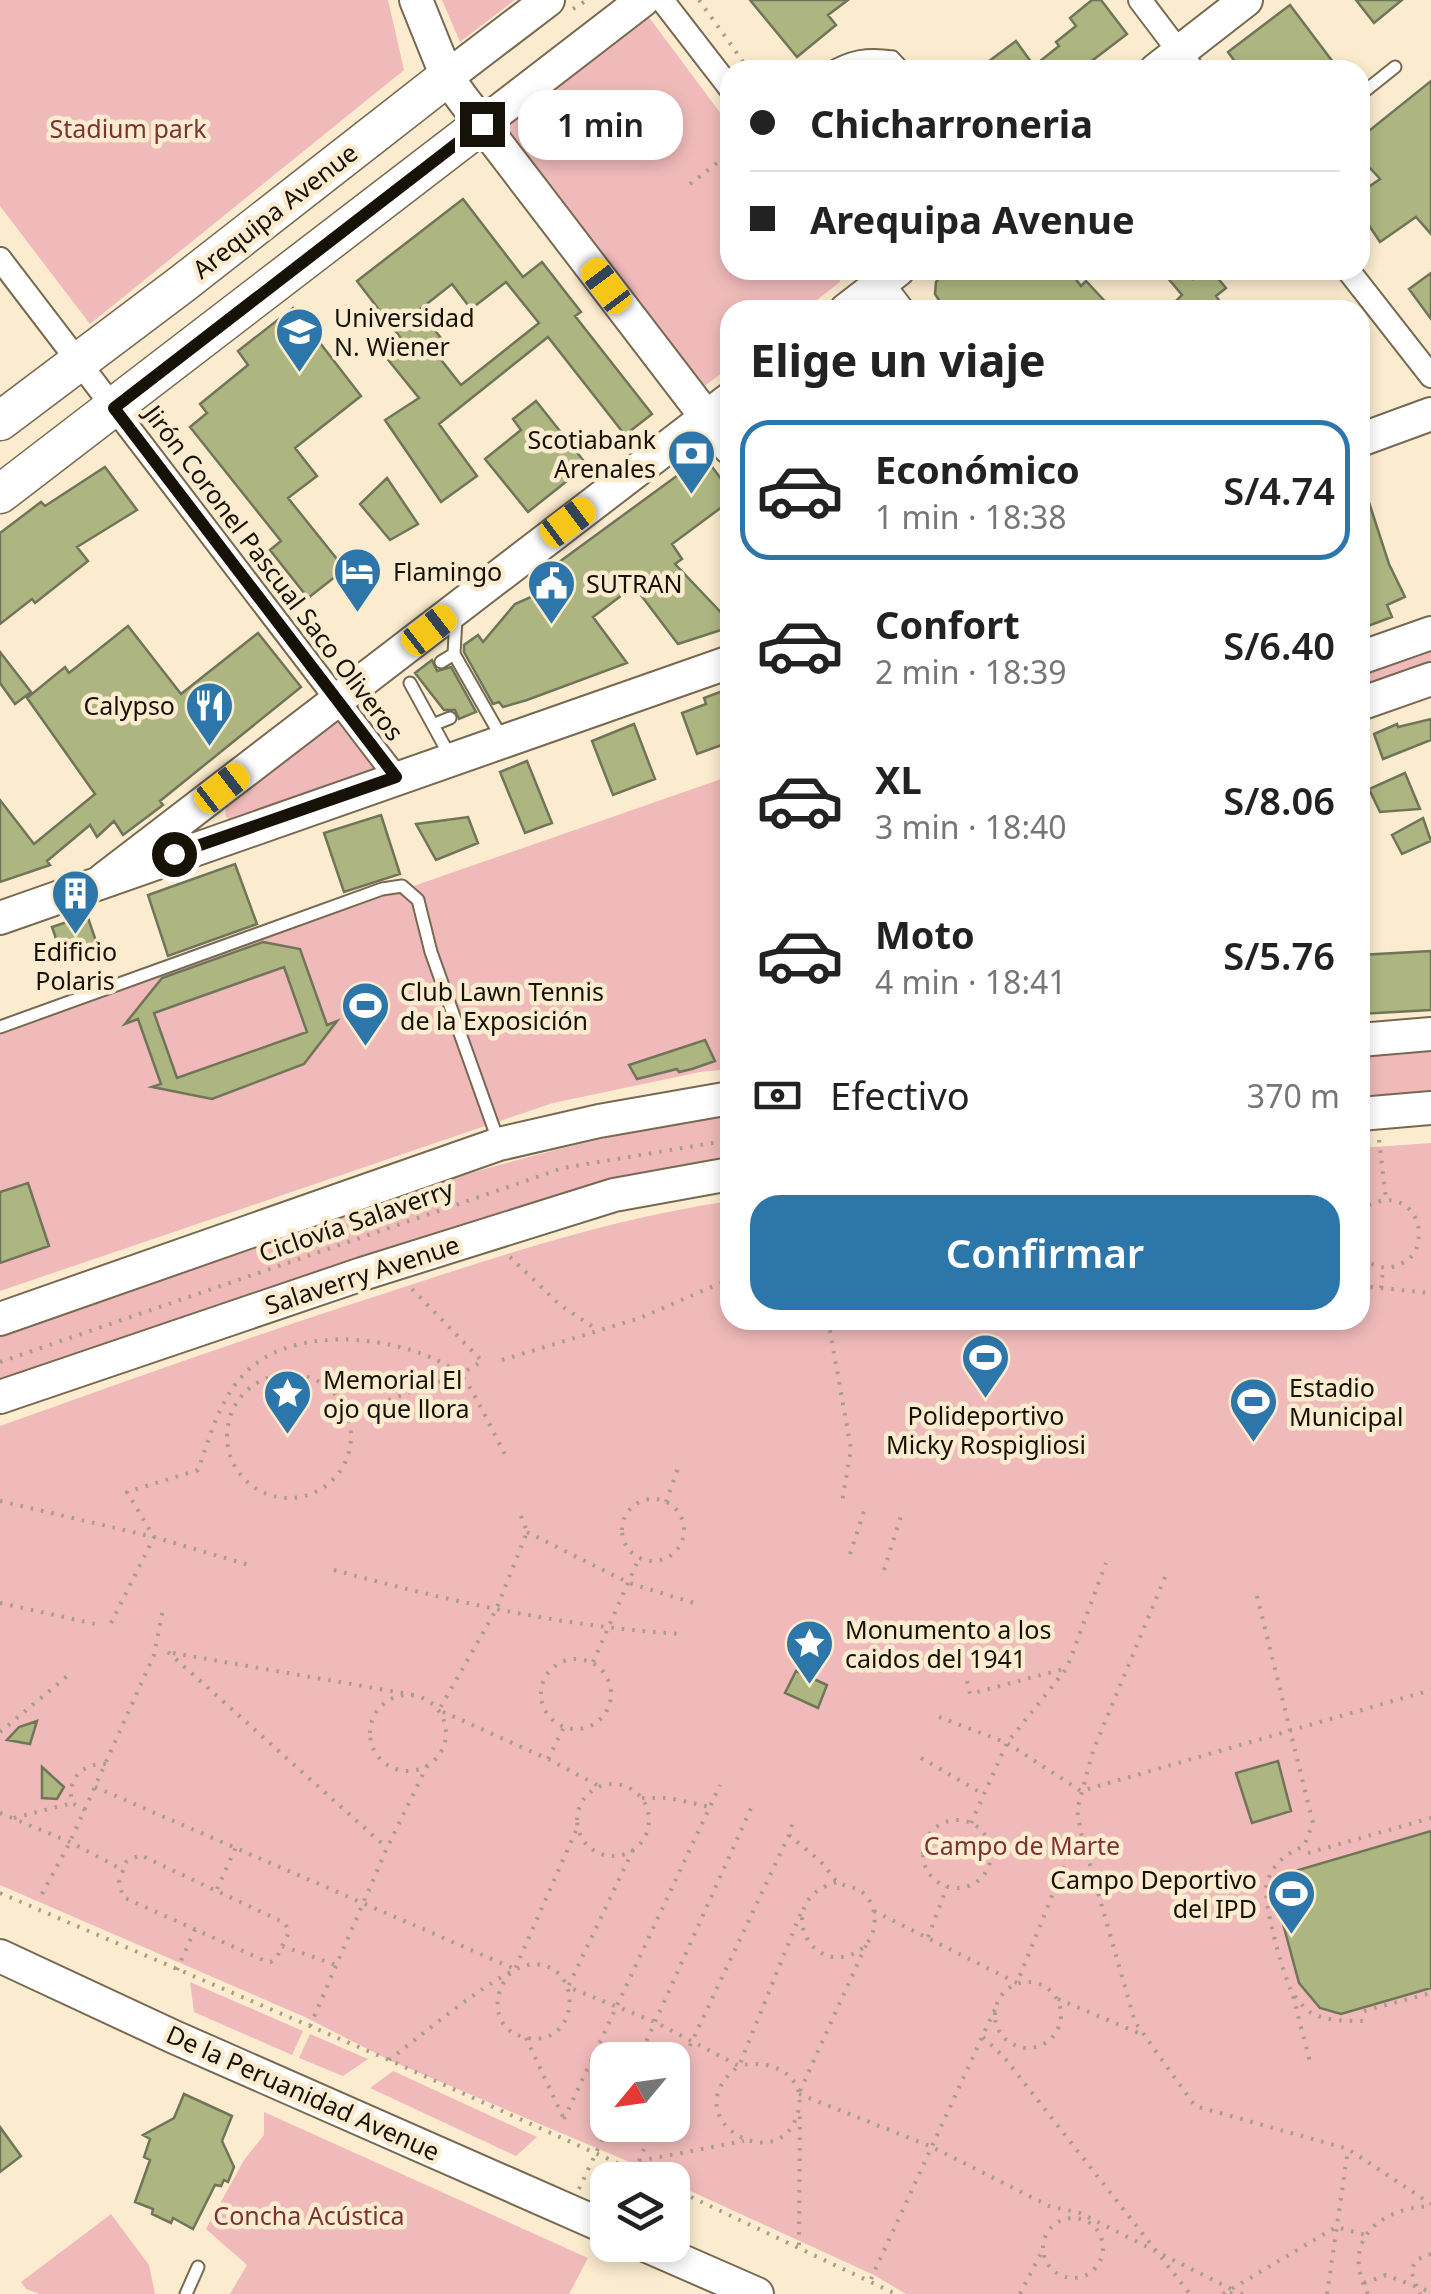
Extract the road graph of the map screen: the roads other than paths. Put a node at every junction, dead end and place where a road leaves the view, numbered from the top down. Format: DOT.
graph roads {
  1 [pos="416,0"];
  2 [pos="548,0"];
  3 [pos="643,0"];
  4 [pos="662,0"];
  5 [pos="1140,0"];
  6 [pos="1246,0"];
  7 [pos="845,60"];
  8 [pos="897,60"];
  9 [pos="1174,60"];
  10 [pos="1180,60"];
  11 [pos="1395,66"];
  12 [pos="720,75"];
  13 [pos="447,77"];
  14 [pos="1370,87"];
  15 [pos="482,124"];
  16 [pos="0,259"];
  17 [pos="878,280"];
  18 [pos="1356,280"];
  19 [pos="857,300"];
  20 [pos="77,363"];
  21 [pos="1431,376"];
  22 [pos="114,408"];
  23 [pos="718,408"];
  24 [pos="1431,414"];
  25 [pos="0,421"];
  26 [pos="1370,436"];
  27 [pos="0,494"];
  28 [pos="456,608"];
  29 [pos="1431,633"];
  30 [pos="454,654"];
  31 [pos="1370,654"];
  32 [pos="441,662"];
  33 [pos="720,665"];
  34 [pos="373,672"];
  35 [pos="1431,679"];
  36 [pos="338,700"];
  37 [pos="1370,700"];
  38 [pos="450,718"];
  39 [pos="435,724"];
  40 [pos="503,740"];
  41 [pos="451,758"];
  42 [pos="396,777"];
  43 [pos="104,879"];
  44 [pos="0,918"];
  45 [pos="0,1028"];
  46 [pos="1431,1034"];
  47 [pos="1370,1039"];
  48 [pos="720,1100"];
  49 [pos="1431,1108"];
  50 [pos="1370,1127"];
  51 [pos="499,1144"];
  52 [pos="720,1175"];
  53 [pos="0,1319"];
  54 [pos="0,1397"];
  55 [pos="0,1956"];
  56 [pos="590,2220"];
  57 [pos="684,2262"];
  58 [pos="198,2268"];
  59 [pos="186,2294"];
  60 [pos="756,2294"];
  1 -- 13 [label="main road"];
  2 -- 13 [label="main road, Arequipa Avenue"];
  3 -- 15 [label="main road"];
  4 -- 12 [label="street"];
  5 -- 9 [label="street"];
  6 -- 10 [label="main road"];
  7 -- 8 [label="lane"];
  11 -- 14 [label="lane"];
  13 -- 15 [label="main road"];
  13 -- 20 [label="main road, Arequipa Avenue"];
  15 -- 22 [label="main road"];
  15 -- 23 [label="main road"];
  16 -- 20 [label="street, Jirón Coronel Pascual Saco Oliveros"];
  17 -- 19 [label="main road"];
  18 -- 21 [label="street"];
  20 -- 22 [label="street, Jirón Coronel Pascual Saco Oliveros"];
  20 -- 25 [label="main road, Arequipa Avenue"];
  22 -- 27 [label="main road"];
  22 -- 36 [label="street, Jirón Coronel Pascual Saco Oliveros"];
  23 -- 28 [label="main road"];
  24 -- 26 [label="main road"];
  28 -- 30 [label="lane"];
  28 -- 34 [label="main road"];
  29 -- 31 [label="main road"];
  30 -- 32 [label="lane"];
  30 -- 40 [label="lane"];
  33 -- 40 [label="main road"];
  34 -- 36 [label="main road"];
  34 -- 39 [label="lane"];
  35 -- 37 [label="main road"];
  36 -- 42 [label="street, Jirón Coronel Pascual Saco Oliveros"];
  36 -- 43 [label="main road"];
  38 -- 39 [label="lane"];
  39 -- 41 [label="lane"];
  40 -- 41 [label="main road"];
  41 -- 42 [label="main road"];
  42 -- 43 [label="main road"];
  43 -- 44 [label="main road"];
  45 -- 51 [label="lane"];
  46 -- 47 [label="main road"];
  48 -- 51 [label="main road"];
  49 -- 50 [label="main road"];
  51 -- 53 [label="main road"];
  52 -- 54 [label="main road, Salaverry Avenue"];
  55 -- 56 [label="main road, De la Peruanidad Avenue"];
  57 -- 60 [label="main road"];
  58 -- 59 [label="lane"];
}
